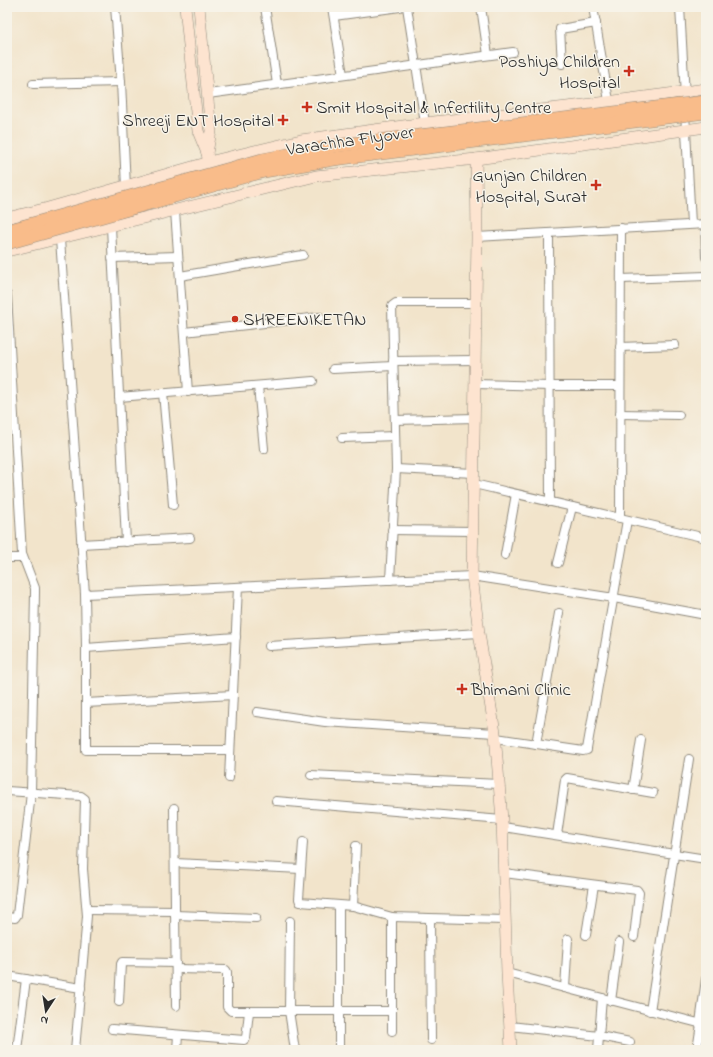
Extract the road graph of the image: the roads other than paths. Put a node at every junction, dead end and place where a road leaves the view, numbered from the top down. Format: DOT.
graph roads {
  1 [pos="115,7"];
  2 [pos="185,7"];
  3 [pos="199,7"];
  4 [pos="265,7"];
  5 [pos="332,7"];
  6 [pos="400,7"];
  7 [pos="407,7"];
  8 [pos="481,7"];
  9 [pos="593,7"];
  10 [pos="680,7"];
  11 [pos="334,16"];
  12 [pos="596,23"];
  13 [pos="513,52"];
  14 [pos="488,55"];
  15 [pos="562,64"];
  16 [pos="416,66"];
  17 [pos="343,75"];
  18 [pos="121,82"];
  19 [pos="33,84"];
  20 [pos="277,84"];
  21 [pos="706,89"];
  22 [pos="684,91"];
  23 [pos="208,94"];
  24 [pos="609,101"];
  25 [pos="706,102"];
  26 [pos="706,112"];
  27 [pos="425,123"];
  28 [pos="706,127"];
  29 [pos="686,130"];
  30 [pos="208,158"];
  31 [pos="476,159"];
  32 [pos="126,187"];
  33 [pos="214,201"];
  34 [pos="175,211"];
  35 [pos="7,218"];
  36 [pos="691,224"];
  37 [pos="706,224"];
  38 [pos="111,226"];
  39 [pos="621,228"];
  40 [pos="7,231"];
  41 [pos="549,234"];
  42 [pos="477,237"];
  43 [pos="60,239"];
  44 [pos="7,243"];
  45 [pos="7,252"];
  46 [pos="303,255"];
  47 [pos="178,256"];
  48 [pos="706,257"];
  49 [pos="112,258"];
  50 [pos="180,276"];
  51 [pos="706,276"];
  52 [pos="621,279"];
  53 [pos="7,295"];
  54 [pos="476,303"];
  55 [pos="320,318"];
  56 [pos="184,332"];
  57 [pos="674,345"];
  58 [pos="620,347"];
  59 [pos="476,360"];
  60 [pos="393,364"];
  61 [pos="333,369"];
  62 [pos="313,381"];
  63 [pos="475,384"];
  64 [pos="258,386"];
  65 [pos="550,386"];
  66 [pos="620,386"];
  67 [pos="188,392"];
  68 [pos="163,393"];
  69 [pos="119,397"];
  70 [pos="620,414"];
  71 [pos="679,415"];
  72 [pos="475,418"];
  73 [pos="394,420"];
  74 [pos="395,436"];
  75 [pos="342,438"];
  76 [pos="264,449"];
  77 [pos="396,469"];
  78 [pos="474,478"];
  79 [pos="516,494"];
  80 [pos="550,502"];
  81 [pos="173,505"];
  82 [pos="572,508"];
  83 [pos="623,519"];
  84 [pos="392,530"];
  85 [pos="472,531"];
  86 [pos="190,538"];
  87 [pos="706,538"];
  88 [pos="126,542"];
  89 [pos="82,544"];
  90 [pos="505,555"];
  91 [pos="7,558"];
  92 [pos="23,558"];
  93 [pos="558,564"];
  94 [pos="472,576"];
  95 [pos="390,580"];
  96 [pos="238,587"];
  97 [pos="85,594"];
  98 [pos="614,598"];
  99 [pos="559,613"];
  100 [pos="706,615"];
  101 [pos="479,632"];
  102 [pos="236,637"];
  103 [pos="269,646"];
  104 [pos="86,648"];
  105 [pos="233,695"];
  106 [pos="86,703"];
  107 [pos="257,712"];
  108 [pos="495,736"];
  109 [pos="641,740"];
  110 [pos="536,744"];
  111 [pos="230,750"];
  112 [pos="689,759"];
  113 [pos="311,775"];
  114 [pos="229,778"];
  115 [pos="499,784"];
  116 [pos="633,790"];
  117 [pos="7,791"];
  118 [pos="31,793"];
  119 [pos="654,793"];
  120 [pos="276,801"];
  121 [pos="174,808"];
  122 [pos="503,823"];
  123 [pos="557,835"];
  124 [pos="303,842"];
  125 [pos="356,846"];
  126 [pos="674,854"];
  127 [pos="706,859"];
  128 [pos="175,863"];
  129 [pos="301,869"];
  130 [pos="504,873"];
  131 [pos="594,885"];
  132 [pos="339,906"];
  133 [pos="353,906"];
  134 [pos="87,910"];
  135 [pos="175,913"];
  136 [pos="7,917"];
  137 [pos="392,917"];
  138 [pos="256,918"];
  139 [pos="430,919"];
  140 [pos="505,920"];
  141 [pos="290,921"];
  142 [pos="586,935"];
  143 [pos="634,937"];
  144 [pos="568,939"];
  145 [pos="619,942"];
  146 [pos="176,966"];
  147 [pos="507,973"];
  148 [pos="7,976"];
  149 [pos="26,979"];
  150 [pos="706,979"];
  151 [pos="81,988"];
  152 [pos="565,988"];
  153 [pos="602,998"];
  154 [pos="612,1001"];
  155 [pos="119,1002"];
  156 [pos="176,1006"];
  157 [pos="289,1011"];
  158 [pos="339,1011"];
  159 [pos="392,1011"];
  160 [pos="650,1011"];
  161 [pos="249,1012"];
  162 [pos="702,1024"];
  163 [pos="510,1026"];
  164 [pos="112,1029"];
  165 [pos="392,1031"];
  166 [pos="178,1035"];
  167 [pos="599,1036"];
  168 [pos="431,1040"];
  169 [pos="630,1042"];
  170 [pos="17,1050"];
  171 [pos="75,1050"];
  172 [pos="177,1050"];
  173 [pos="296,1050"];
  174 [pos="339,1050"];
  175 [pos="511,1050"];
  176 [pos="598,1050"];
  177 [pos="697,1050"];
  1 -- 18 [label="street"];
  2 -- 30 [label="street"];
  3 -- 23 [label="street"];
  4 -- 20 [label="street"];
  5 -- 11 [label="street"];
  6 -- 11 [label="street"];
  7 -- 16 [label="street"];
  8 -- 14 [label="street"];
  9 -- 12 [label="street"];
  10 -- 22 [label="street"];
  11 -- 17 [label="street"];
  12 -- 15 [label="street"];
  12 -- 24 [label="street"];
  13 -- 14 [label="street"];
  14 -- 16 [label="street"];
  16 -- 17 [label="street"];
  16 -- 27 [label="street"];
  17 -- 20 [label="street"];
  18 -- 19 [label="street"];
  18 -- 32 [label="street"];
  20 -- 23 [label="street"];
  21 -- 22 [label="street"];
  22 -- 24 [label="street"];
  22 -- 29 [label="street"];
  23 -- 30 [label="street"];
  24 -- 27 [label="street"];
  25 -- 40 [label="main road, Varachha Flyover, bridge"];
  26 -- 44 [label="main road, Varachha Flyover, bridge"];
  27 -- 30 [label="street"];
  28 -- 29 [label="street"];
  29 -- 31 [label="street"];
  29 -- 36 [label="street"];
  30 -- 32 [label="street"];
  30 -- 33 [label="street"];
  31 -- 33 [label="street"];
  31 -- 42 [label="street"];
  32 -- 35 [label="street"];
  33 -- 34 [label="street"];
  34 -- 38 [label="street"];
  34 -- 47 [label="street"];
  36 -- 37 [label="street"];
  36 -- 39 [label="street"];
  37 -- 48 [label="street"];
  38 -- 43 [label="street"];
  38 -- 49 [label="street"];
  39 -- 41 [label="street"];
  39 -- 52 [label="street"];
  41 -- 42 [label="street"];
  41 -- 65 [label="street"];
  42 -- 54 [label="street"];
  43 -- 45 [label="street"];
  43 -- 89 [label="street"];
  46 -- 50 [label="street"];
  47 -- 49 [label="street"];
  47 -- 50 [label="street"];
  49 -- 69 [label="street"];
  50 -- 56 [label="street"];
  51 -- 52 [label="street"];
  52 -- 58 [label="street"];
  53 -- 92 [label="street"];
  54 -- 59 [label="street"];
  54 -- 60 [label="street"];
  55 -- 56 [label="street"];
  56 -- 67 [label="street"];
  57 -- 58 [label="street"];
  58 -- 66 [label="street"];
  59 -- 60 [label="street"];
  59 -- 63 [label="street"];
  60 -- 61 [label="street"];
  60 -- 73 [label="street"];
  62 -- 64 [label="street"];
  63 -- 65 [label="street"];
  63 -- 72 [label="street"];
  64 -- 67 [label="street"];
  64 -- 76 [label="street"];
  65 -- 66 [label="street"];
  65 -- 80 [label="street"];
  66 -- 70 [label="street"];
  67 -- 68 [label="street"];
  68 -- 69 [label="street"];
  68 -- 81 [label="street"];
  69 -- 88 [label="street"];
  70 -- 71 [label="street"];
  70 -- 83 [label="street"];
  72 -- 73 [label="street"];
  72 -- 78 [label="street"];
  73 -- 74 [label="street"];
  74 -- 75 [label="street"];
  74 -- 77 [label="street"];
  77 -- 78 [label="street"];
  77 -- 84 [label="street"];
  78 -- 79 [label="street"];
  78 -- 85 [label="street"];
  79 -- 80 [label="street"];
  79 -- 90 [label="street"];
  80 -- 82 [label="street"];
  82 -- 83 [label="street"];
  82 -- 93 [label="street"];
  83 -- 87 [label="street"];
  83 -- 98 [label="street"];
  84 -- 85 [label="street"];
  84 -- 95 [label="street"];
  85 -- 94 [label="street"];
  86 -- 88 [label="street"];
  88 -- 89 [label="street"];
  89 -- 97 [label="street"];
  91 -- 92 [label="street"];
  92 -- 118 [label="street"];
  94 -- 95 [label="street"];
  94 -- 98 [label="street"];
  94 -- 101 [label="street"];
  95 -- 96 [label="street"];
  96 -- 97 [label="street"];
  96 -- 102 [label="street"];
  97 -- 104 [label="street"];
  98 -- 100 [label="street"];
  98 -- 110 [label="street"];
  99 -- 110 [label="street"];
  101 -- 103 [label="street"];
  101 -- 108 [label="street"];
  102 -- 104 [label="street"];
  102 -- 105 [label="street"];
  104 -- 106 [label="street"];
  105 -- 106 [label="street"];
  105 -- 111 [label="street"];
  106 -- 111 [label="street"];
  107 -- 108 [label="street"];
  108 -- 110 [label="street"];
  108 -- 115 [label="street"];
  109 -- 116 [label="street"];
  111 -- 114 [label="street"];
  112 -- 126 [label="street"];
  113 -- 115 [label="street"];
  115 -- 122 [label="street"];
  116 -- 119 [label="street"];
  116 -- 123 [label="street"];
  117 -- 118 [label="street"];
  118 -- 134 [label="street"];
  118 -- 136 [label="street"];
  120 -- 122 [label="street"];
  121 -- 128 [label="street"];
  122 -- 123 [label="street"];
  122 -- 130 [label="street"];
  123 -- 126 [label="street"];
  124 -- 129 [label="street"];
  125 -- 133 [label="street"];
  126 -- 127 [label="street"];
  126 -- 160 [label="street"];
  128 -- 129 [label="street"];
  128 -- 135 [label="street"];
  129 -- 132 [label="street"];
  130 -- 131 [label="street"];
  130 -- 140 [label="street"];
  131 -- 142 [label="street"];
  131 -- 143 [label="street"];
  132 -- 133 [label="street"];
  132 -- 158 [label="street"];
  133 -- 137 [label="street"];
  134 -- 135 [label="street"];
  134 -- 151 [label="street"];
  135 -- 138 [label="street"];
  135 -- 146 [label="street"];
  137 -- 139 [label="street"];
  137 -- 159 [label="street"];
  139 -- 140 [label="street"];
  139 -- 168 [label="street"];
  140 -- 147 [label="street"];
  141 -- 157 [label="street"];
  144 -- 152 [label="street"];
  145 -- 154 [label="street"];
  146 -- 155 [label="street"];
  146 -- 156 [label="street"];
  146 -- 161 [label="street"];
  147 -- 152 [label="street"];
  147 -- 163 [label="street"];
  148 -- 149 [label="street"];
  149 -- 151 [label="street"];
  149 -- 170 [label="street"];
  150 -- 162 [label="street"];
  151 -- 171 [label="street"];
  152 -- 153 [label="street"];
  153 -- 154 [label="street"];
  153 -- 167 [label="street"];
  154 -- 160 [label="street"];
  157 -- 158 [label="street"];
  157 -- 161 [label="street"];
  157 -- 173 [label="street"];
  158 -- 159 [label="street"];
  158 -- 174 [label="street"];
  159 -- 165 [label="street"];
  160 -- 162 [label="street"];
  161 -- 166 [label="street"];
  162 -- 177 [label="street"];
  163 -- 167 [label="street"];
  163 -- 175 [label="street"];
  164 -- 166 [label="street"];
  166 -- 172 [label="street"];
  167 -- 169 [label="street"];
  167 -- 176 [label="street"];
}
